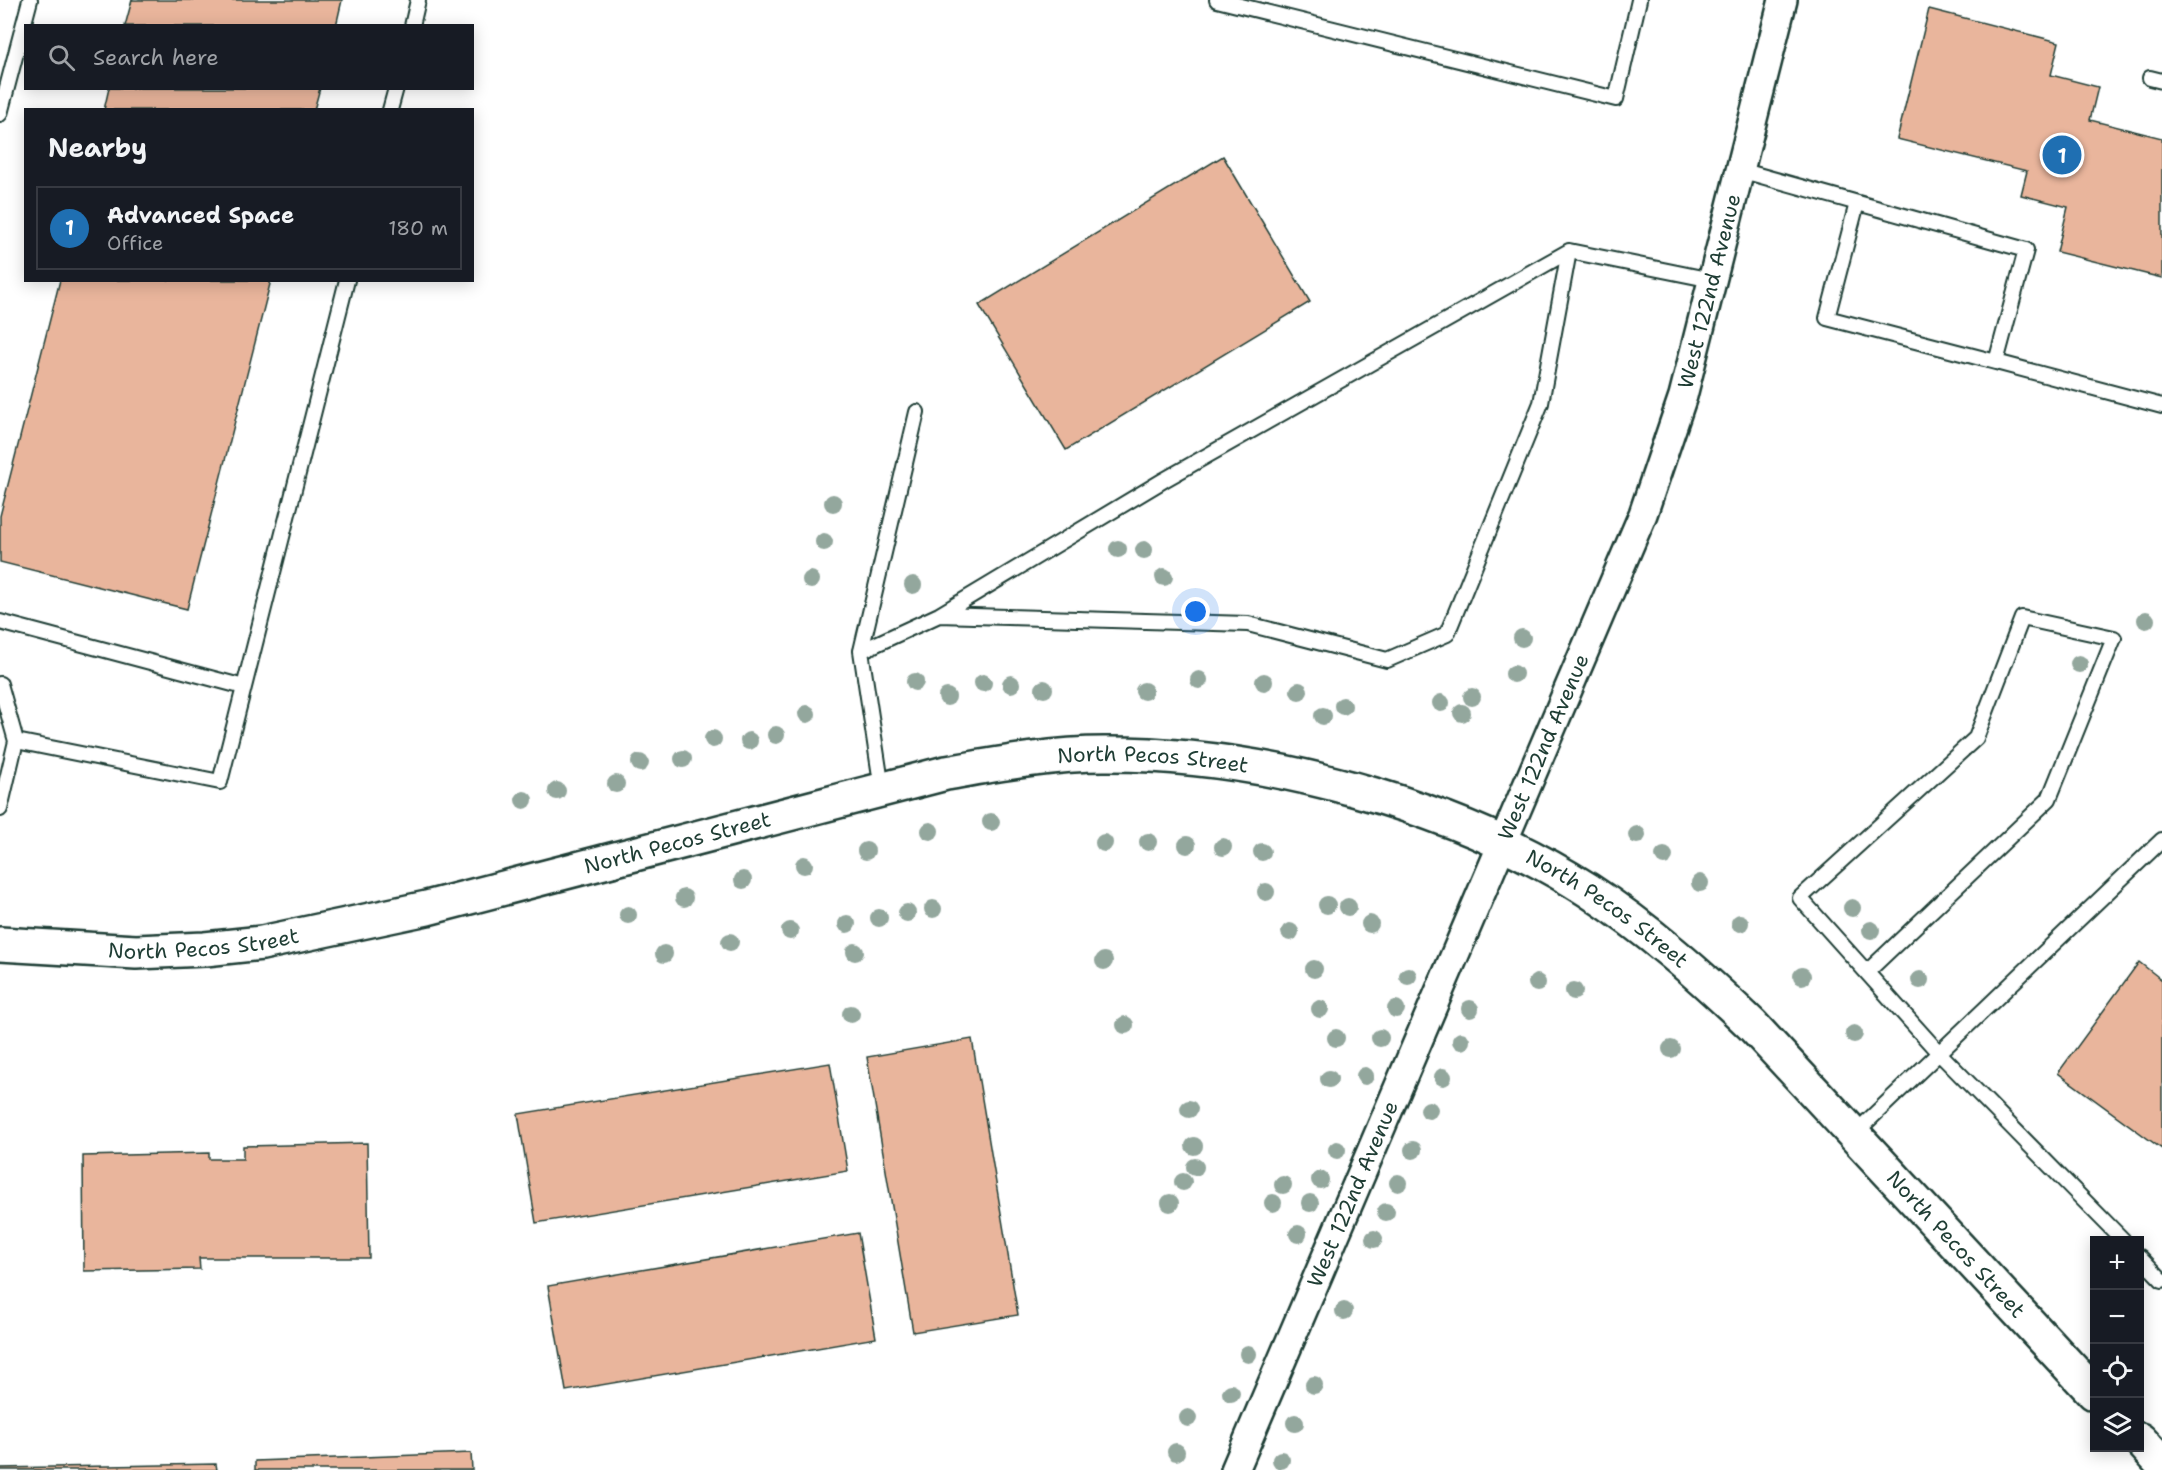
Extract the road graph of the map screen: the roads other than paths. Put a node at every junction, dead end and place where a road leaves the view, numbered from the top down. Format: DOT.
graph roads {
  1 [pos="30,0"];
  2 [pos="418,0"];
  3 [pos="1217,0"];
  4 [pos="1639,0"];
  5 [pos="1783,0"];
  6 [pos="412,24"];
  7 [pos="395,90"];
  8 [pos="391,108"];
  9 [pos="0,114"];
  10 [pos="1740,170"];
  11 [pos="1857,203"];
  12 [pos="1569,251"];
  13 [pos="1712,280"];
  14 [pos="346,282"];
  15 [pos="1996,362"];
  16 [pos="2162,406"];
  17 [pos="917,412"];
  18 [pos="939,615"];
  19 [pos="0,622"];
  20 [pos="861,651"];
  21 [pos="0,684"];
  22 [pos="244,687"];
  23 [pos="16,741"];
  24 [pos="882,789"];
  25 [pos="0,808"];
  26 [pos="2162,840"];
  27 [pos="1501,843"];
  28 [pos="0,944"];
  29 [pos="1867,972"];
  30 [pos="1939,1053"];
  31 [pos="1853,1135"];
  32 [pos="2119,1236"];
  33 [pos="2144,1262"];
  34 [pos="2162,1280"];
  35 [pos="2090,1389"];
  36 [pos="2144,1445"];
  37 [pos="2162,1464"];
  38 [pos="1235,1470"];
  1 -- 9 [label="lane"];
  2 -- 6 [label="lane"];
  3 -- 4 [label="lane"];
  5 -- 10 [label="street, West 122nd Avenue"];
  7 -- 8 [label="lane"];
  10 -- 11 [label="lane"];
  10 -- 13 [label="street, West 122nd Avenue"];
  11 -- 15 [label="lane"];
  11 -- 15 [label="lane"];
  12 -- 13 [label="lane"];
  12 -- 18 [label="lane"];
  12 -- 18 [label="lane"];
  13 -- 27 [label="street, West 122nd Avenue"];
  14 -- 22 [label="lane"];
  15 -- 16 [label="lane"];
  17 -- 20 [label="lane"];
  18 -- 20 [label="lane"];
  19 -- 22 [label="lane"];
  20 -- 24 [label="lane"];
  21 -- 23 [label="lane"];
  22 -- 23 [label="lane"];
  23 -- 25 [label="lane"];
  24 -- 27 [label="street, North Pecos Street"];
  24 -- 28 [label="street, North Pecos Street"];
  26 -- 30 [label="lane"];
  27 -- 31 [label="street, North Pecos Street"];
  27 -- 38 [label="street, West 122nd Avenue"];
  29 -- 29 [label="lane"];
  29 -- 30 [label="lane"];
  30 -- 31 [label="lane"];
  30 -- 32 [label="lane"];
  31 -- 35 [label="street, North Pecos Street"];
  33 -- 34 [label="lane"];
  36 -- 37 [label="street"];
}
